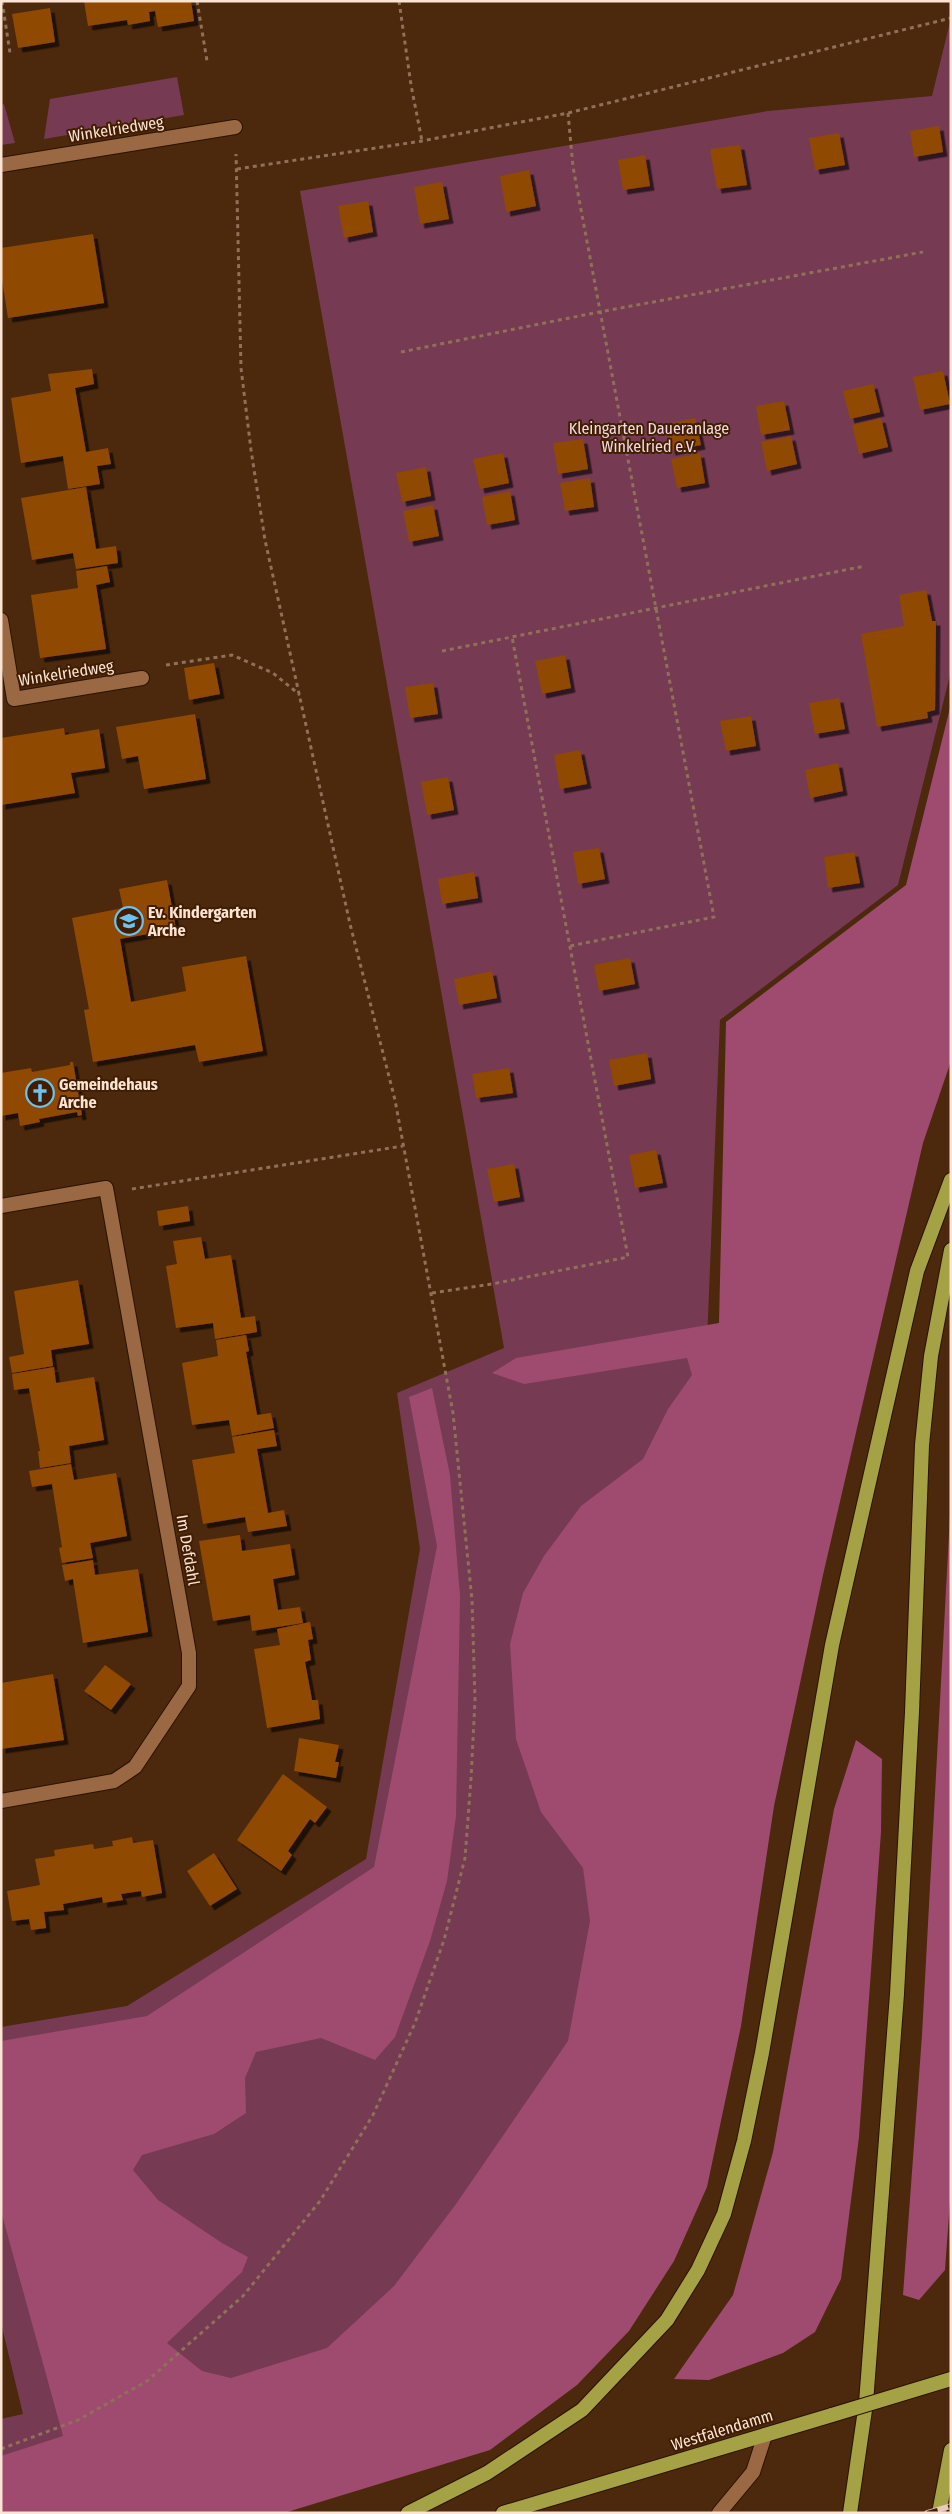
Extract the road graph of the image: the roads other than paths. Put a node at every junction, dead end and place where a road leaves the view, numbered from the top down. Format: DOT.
graph roads {
  1 [pos="235,127"];
  2 [pos="1,165"];
  3 [pos="1,620"];
  4 [pos="142,678"];
  5 [pos="7,700"];
  6 [pos="951,1180"];
  7 [pos="1,1206"];
  8 [pos="951,1250"];
  9 [pos="1,1801"];
  10 [pos="951,2379"];
  11 [pos="766,2435"];
  12 [pos="951,2450"];
  13 [pos="408,2513"];
  14 [pos="503,2513"];
  15 [pos="719,2513"];
  16 [pos="850,2513"];
  17 [pos="939,2513"];
  1 -- 2 [label="street, Winkelriedweg"];
  3 -- 5 [label="street, Winkelriedweg"];
  4 -- 5 [label="street, Winkelriedweg"];
  6 -- 13 [label="highway"];
  7 -- 9 [label="street, Im Defdahl"];
  8 -- 16 [label="highway"];
  10 -- 11 [label="highway, Westfalendamm, bridge"];
  11 -- 14 [label="highway, Westfalendamm"];
  11 -- 15 [label="street"];
  12 -- 17 [label="highway"];
}
